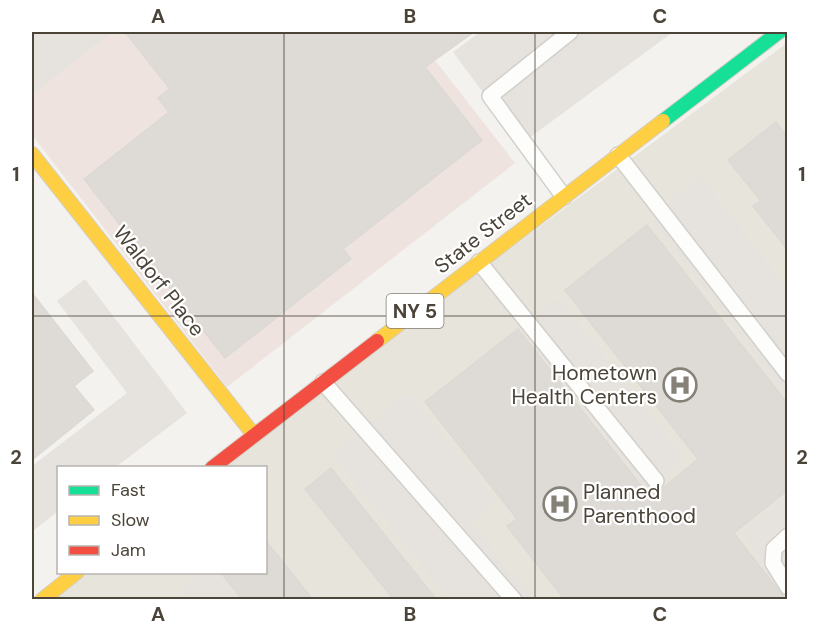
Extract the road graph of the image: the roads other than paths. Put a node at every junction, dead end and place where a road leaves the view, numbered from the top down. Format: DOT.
graph roads {
  1 [pos="570,32"];
  2 [pos="777,32"];
  3 [pos="788,45"];
  4 [pos="32,154"];
  5 [pos="618,155"];
  6 [pos="564,197"];
  7 [pos="479,262"];
  8 [pos="788,374"];
  9 [pos="323,382"];
  10 [pos="254,435"];
  11 [pos="215,466"];
  12 [pos="656,481"];
  13 [pos="788,536"];
  14 [pos="76,574"];
  15 [pos="788,587"];
  16 [pos="42,600"];
  17 [pos="514,600"];
  1 -- 6 [label="lane"];
  2 -- 3 [label="main road"];
  2 -- 5 [label="main road, State Street / NY 5"];
  4 -- 10 [label="main road, Waldorf Place"];
  5 -- 6 [label="main road, State Street / NY 5"];
  5 -- 8 [label="lane"];
  6 -- 7 [label="main road, State Street / NY 5"];
  7 -- 9 [label="main road, State Street / NY 5"];
  7 -- 12 [label="lane"];
  9 -- 10 [label="main road, State Street / NY 5"];
  9 -- 17 [label="lane"];
  10 -- 11 [label="main road, State Street / NY 5"];
  13 -- 15 [label="lane"];
  14 -- 16 [label="main road"];
}
